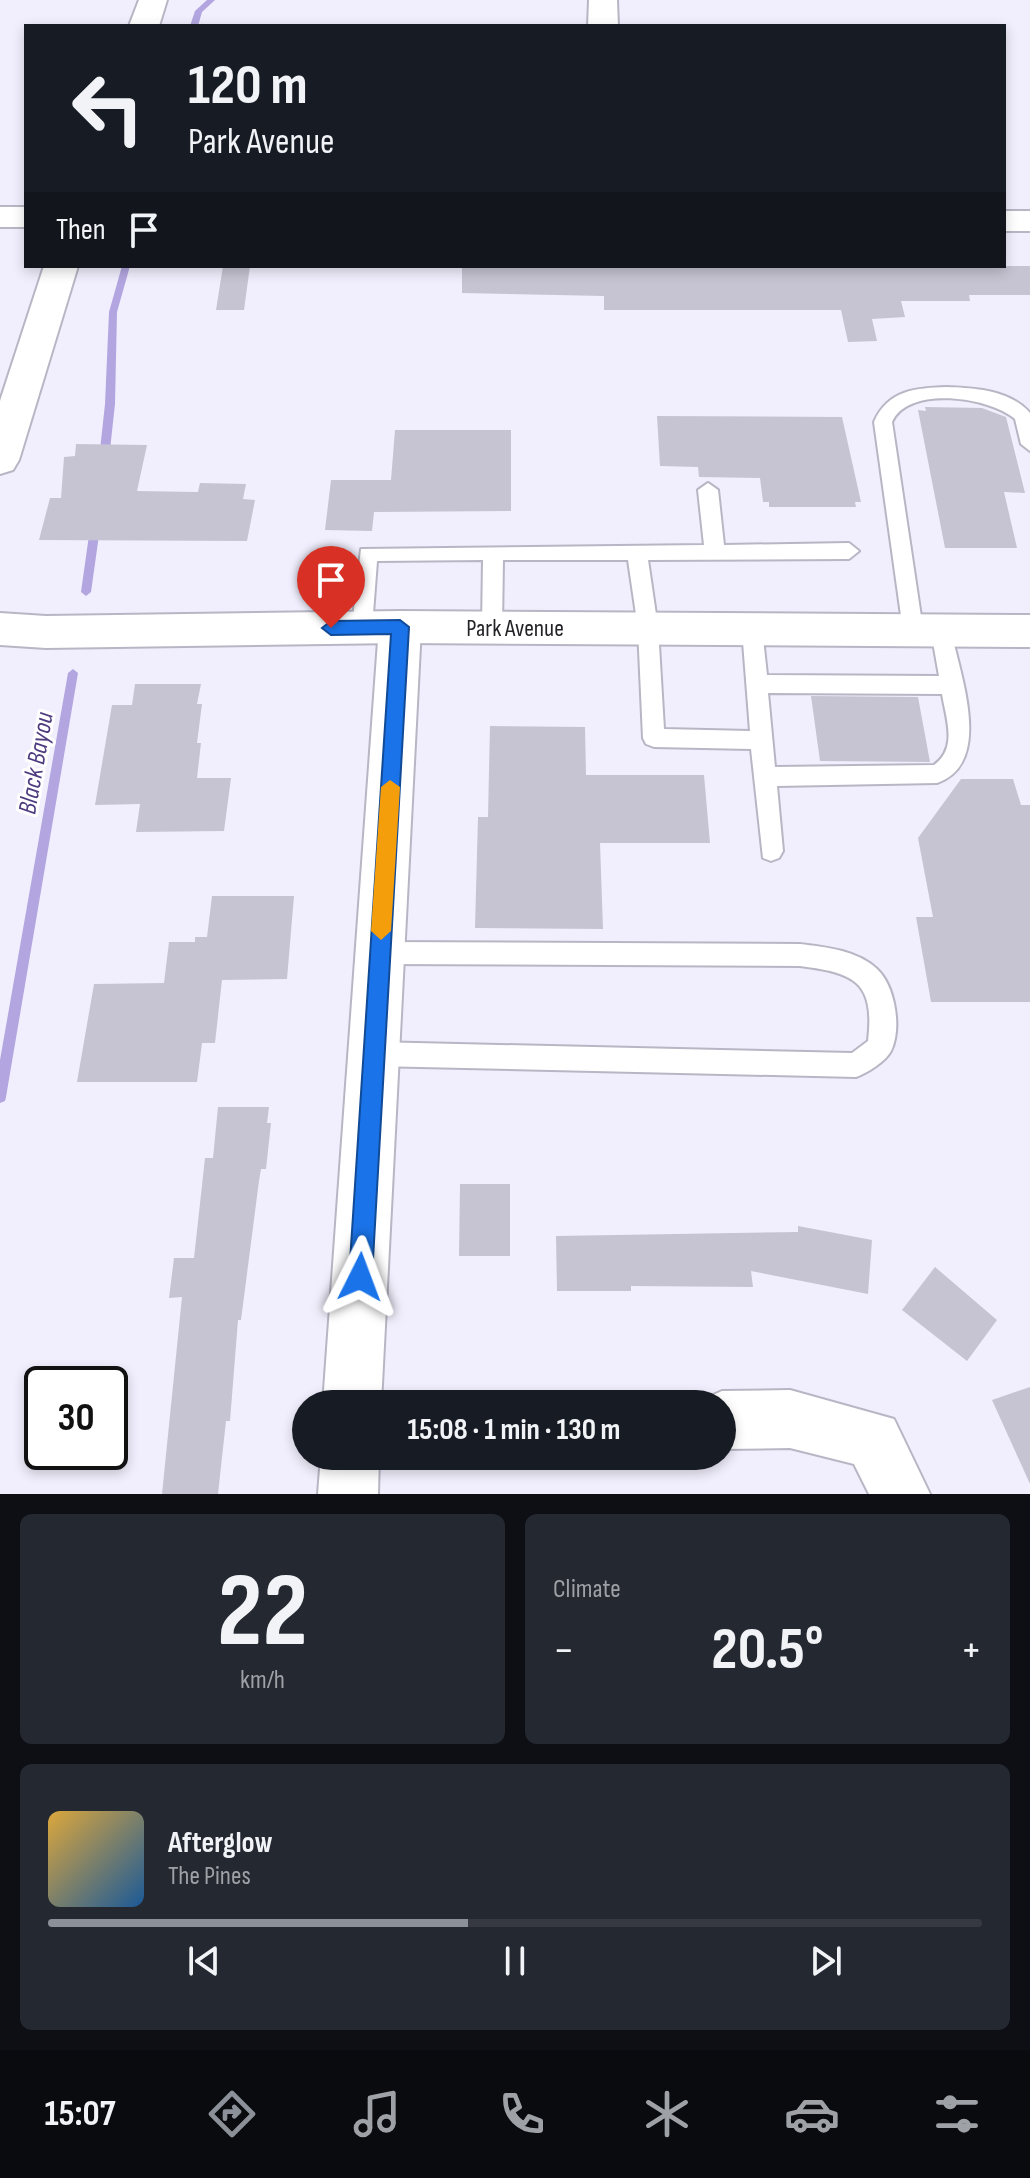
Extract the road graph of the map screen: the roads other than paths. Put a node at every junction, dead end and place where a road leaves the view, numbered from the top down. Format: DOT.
graph roads {
  1 [pos="153,0"];
  2 [pos="603,0"];
  3 [pos="145,24"];
  4 [pos="603,24"];
  5 [pos="0,217"];
  6 [pos="24,217"];
  7 [pos="1006,221"];
  8 [pos="1030,221"];
  9 [pos="60,268"];
  10 [pos="1030,444"];
  11 [pos="0,460"];
  12 [pos="708,490"];
  13 [pos="849,551"];
  14 [pos="493,552"];
  15 [pos="715,552"];
  16 [pos="637,553"];
  17 [pos="381,627"];
  18 [pos="492,627"];
  19 [pos="648,628"];
  20 [pos="0,629"];
  21 [pos="752,629"];
  22 [pos="927,630"];
  23 [pos="1030,631"];
  24 [pos="757,684"];
  25 [pos="951,685"];
  26 [pos="762,740"];
  27 [pos="765,777"];
  28 [pos="771,851"];
  29 [pos="380,953"];
  30 [pos="374,1054"];
  31 [pos="353,1390"];
  32 [pos="736,1420"];
  33 [pos="349,1470"];
  34 [pos="348,1494"];
  35 [pos="900,1494"];
  1 -- 3 [label="street"];
  2 -- 4 [label="street"];
  5 -- 6 [label="street"];
  7 -- 8 [label="street"];
  9 -- 11 [label="street"];
  10 -- 22 [label="lane"];
  12 -- 15 [label="lane"];
  13 -- 15 [label="lane"];
  14 -- 16 [label="lane"];
  14 -- 17 [label="lane"];
  14 -- 18 [label="lane"];
  15 -- 16 [label="lane"];
  16 -- 19 [label="lane"];
  17 -- 18 [label="street, Park Avenue"];
  17 -- 20 [label="street, Park Avenue"];
  17 -- 29 [label="street"];
  18 -- 19 [label="street, Park Avenue"];
  19 -- 21 [label="street, Park Avenue"];
  19 -- 26 [label="lane"];
  21 -- 22 [label="street, Park Avenue"];
  21 -- 24 [label="lane"];
  22 -- 23 [label="street, Park Avenue"];
  22 -- 25 [label="lane"];
  24 -- 25 [label="lane"];
  24 -- 26 [label="lane"];
  25 -- 27 [label="lane"];
  26 -- 27 [label="lane"];
  27 -- 28 [label="lane"];
  29 -- 30 [label="street"];
  29 -- 30 [label="lane"];
  30 -- 31 [label="street"];
  32 -- 35 [label="street"];
  33 -- 34 [label="street"];
}
